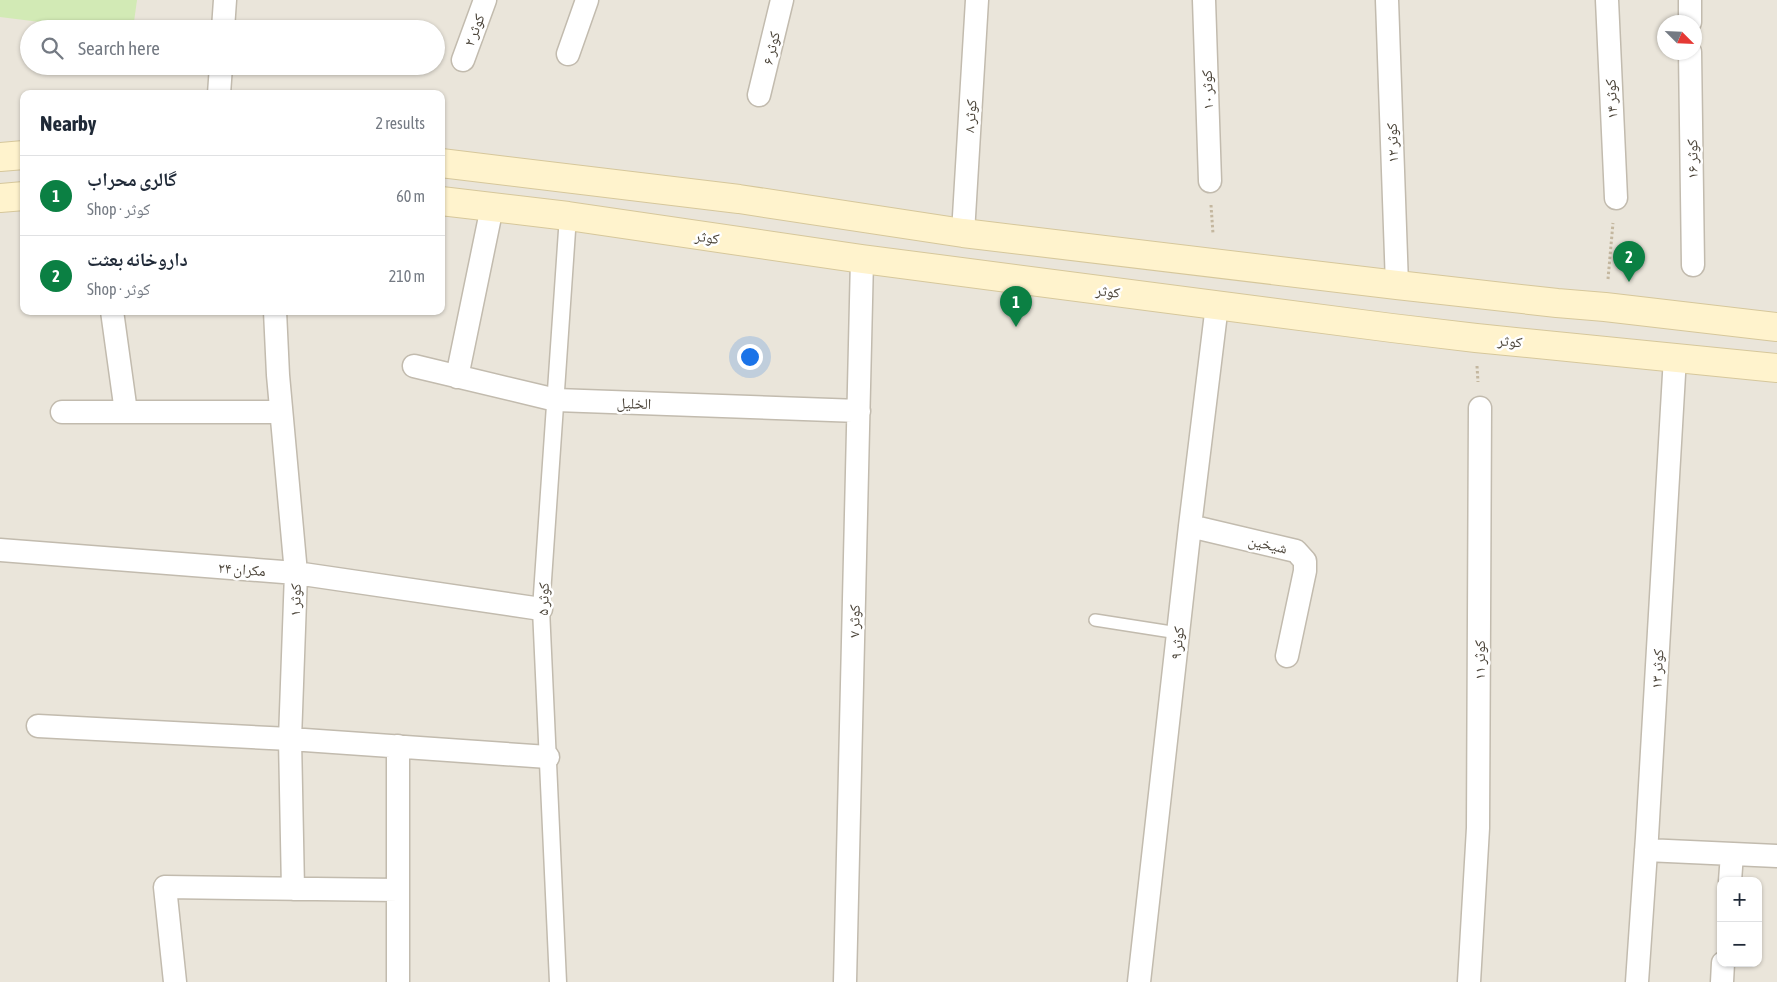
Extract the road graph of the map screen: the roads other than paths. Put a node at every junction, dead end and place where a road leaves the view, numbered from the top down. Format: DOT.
graph roads {
  1 [pos="225,0"];
  2 [pos="485,0"];
  3 [pos="587,0"];
  4 [pos="782,0"];
  5 [pos="977,0"];
  6 [pos="1204,0"];
  7 [pos="1387,0"];
  8 [pos="1606,0"];
  9 [pos="1690,0"];
  10 [pos="1690,15"];
  11 [pos="224,20"];
  12 [pos="568,54"];
  13 [pos="462,60"];
  14 [pos="1690,60"];
  15 [pos="220,75"];
  16 [pos="219,90"];
  17 [pos="760,95"];
  18 [pos="20,155"];
  19 [pos="0,156"];
  20 [pos="445,163"];
  21 [pos="1210,181"];
  22 [pos="20,196"];
  23 [pos="0,198"];
  24 [pos="1616,198"];
  25 [pos="445,201"];
  26 [pos="492,207"];
  27 [pos="568,216"];
  28 [pos="963,233"];
  29 [pos="862,259"];
  30 [pos="1693,265"];
  31 [pos="1398,285"];
  32 [pos="1217,305"];
  33 [pos="113,315"];
  34 [pos="275,315"];
  35 [pos="1777,327"];
  36 [pos="1675,357"];
  37 [pos="414,366"];
  38 [pos="1777,368"];
  39 [pos="458,377"];
  40 [pos="556,400"];
  41 [pos="1480,408"];
  42 [pos="859,411"];
  43 [pos="62,412"];
  44 [pos="126,412"];
  45 [pos="281,412"];
  46 [pos="1190,526"];
  47 [pos="0,550"];
  48 [pos="296,573"];
  49 [pos="541,609"];
  50 [pos="1095,620"];
  51 [pos="1178,633"];
  52 [pos="1288,656"];
  53 [pos="38,726"];
  54 [pos="290,739"];
  55 [pos="398,746"];
  56 [pos="548,757"];
  57 [pos="1646,850"];
  58 [pos="1732,854"];
  59 [pos="1777,856"];
  60 [pos="1730,877"];
  61 [pos="293,889"];
  62 [pos="398,890"];
  63 [pos="1723,967"];
  64 [pos="175,982"];
  65 [pos="398,982"];
  66 [pos="558,982"];
  67 [pos="845,982"];
  68 [pos="1139,982"];
  69 [pos="1469,982"];
  70 [pos="1637,982"];
  71 [pos="1722,982"];
  1 -- 11 [label="street"];
  2 -- 13 [label="street, کوثر ۲"];
  3 -- 12 [label="street"];
  4 -- 17 [label="street, کوثر ۶"];
  5 -- 28 [label="street, کوثر ۸"];
  6 -- 21 [label="street, کوثر ۱۰"];
  7 -- 31 [label="street, کوثر ۱۲"];
  8 -- 24 [label="street, کوثر ۱۴"];
  9 -- 10 [label="street"];
  14 -- 30 [label="street, کوثر ۱۶"];
  15 -- 16 [label="street"];
  18 -- 19 [label="main road"];
  20 -- 28 [label="main road"];
  22 -- 23 [label="main road"];
  25 -- 26 [label="main road, کوثر"];
  26 -- 27 [label="main road, کوثر"];
  26 -- 39 [label="street"];
  27 -- 29 [label="main road, کوثر"];
  27 -- 40 [label="street, کوثر ۵"];
  28 -- 31 [label="main road"];
  29 -- 32 [label="main road, کوثر"];
  29 -- 42 [label="street, کوثر ۷"];
  31 -- 35 [label="main road"];
  32 -- 36 [label="main road, کوثر"];
  32 -- 46 [label="street, کوثر ۹"];
  33 -- 44 [label="street"];
  34 -- 45 [label="street, کوثر ۱"];
  36 -- 38 [label="main road, کوثر"];
  36 -- 57 [label="street, کوثر ۱۳"];
  37 -- 39 [label="street, الخلیل"];
  39 -- 40 [label="street, الخلیل"];
  40 -- 42 [label="street, الخلیل"];
  40 -- 49 [label="street, کوثر ۵"];
  41 -- 69 [label="street, کوثر ۱۱"];
  42 -- 67 [label="street, کوثر ۷"];
  43 -- 44 [label="street"];
  44 -- 45 [label="street"];
  45 -- 48 [label="street, کوثر ۱"];
  46 -- 51 [label="street, کوثر ۹"];
  46 -- 52 [label="street, شیخین"];
  47 -- 48 [label="street, مکران ۲۴"];
  48 -- 49 [label="street, مکران ۲۴"];
  48 -- 54 [label="street, کوثر ۱"];
  49 -- 56 [label="street, کوثر ۵"];
  50 -- 51 [label="lane"];
  51 -- 68 [label="street, کوثر ۹"];
  53 -- 54 [label="street"];
  54 -- 55 [label="street"];
  54 -- 61 [label="street, کوثر ۱"];
  55 -- 56 [label="street"];
  55 -- 62 [label="street"];
  56 -- 66 [label="street, کوثر ۵"];
  57 -- 58 [label="street"];
  57 -- 70 [label="street, کوثر ۱۳"];
  58 -- 59 [label="street"];
  58 -- 60 [label="street"];
  61 -- 62 [label="street"];
  61 -- 64 [label="street"];
  62 -- 65 [label="street"];
  63 -- 71 [label="street"];
}
